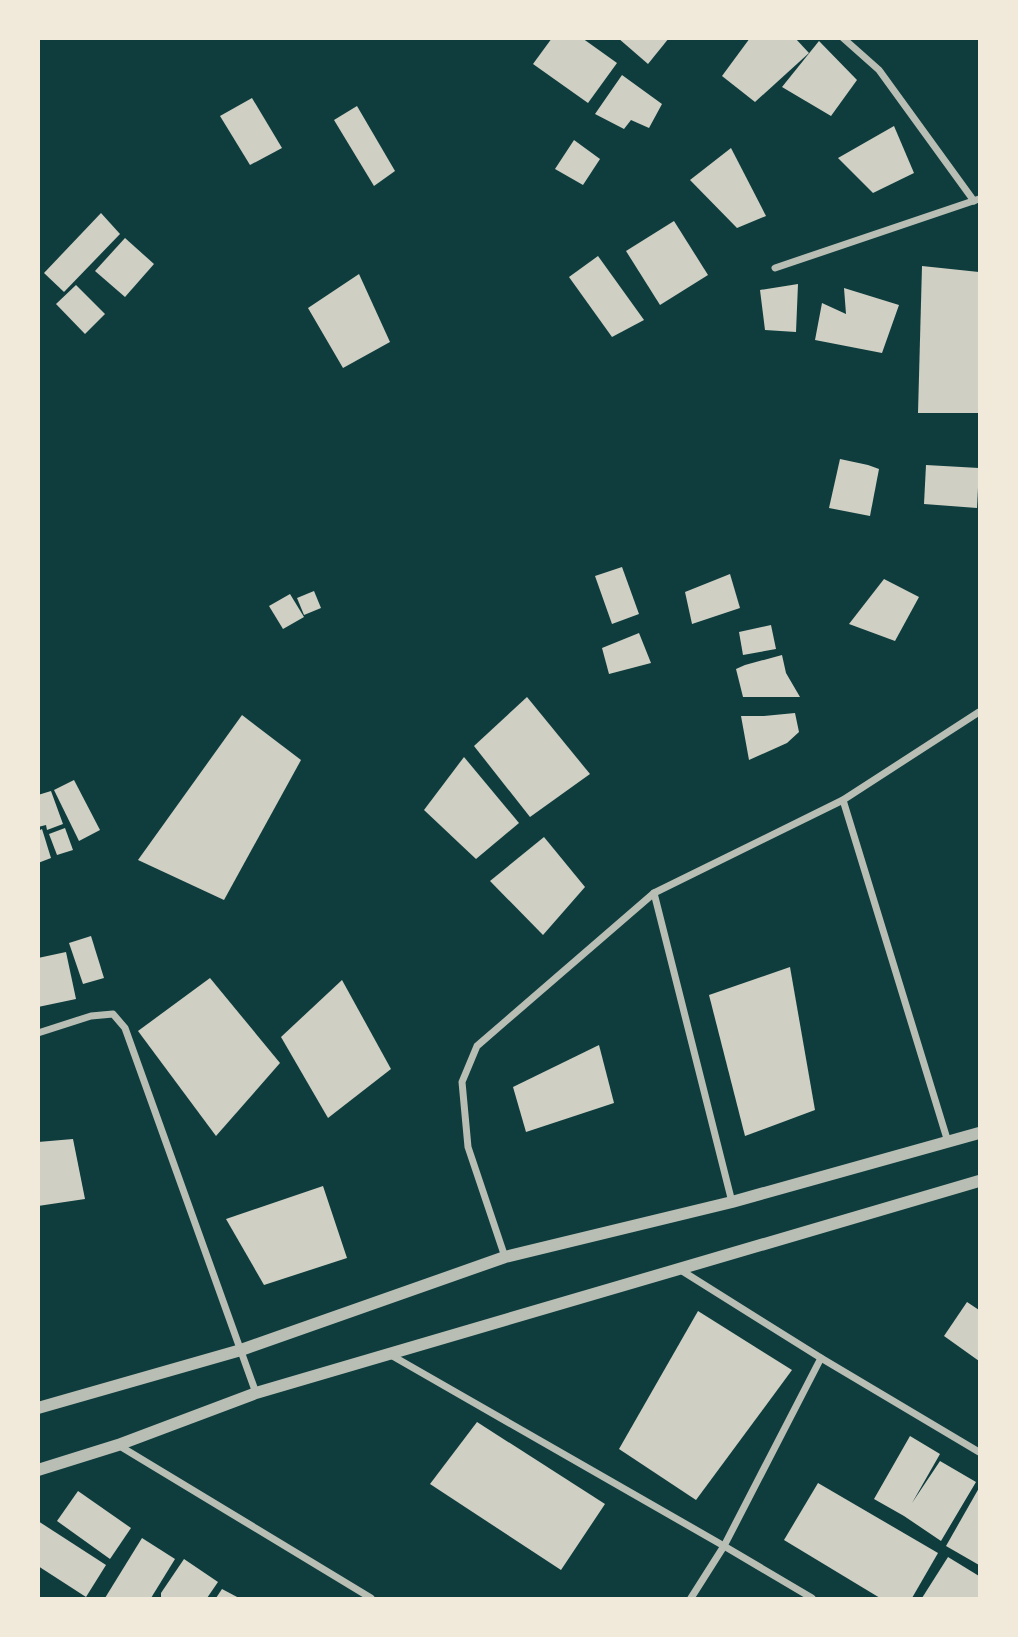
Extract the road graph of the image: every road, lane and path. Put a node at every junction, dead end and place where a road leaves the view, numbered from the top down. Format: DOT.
graph roads {
  1 [pos="843,38"];
  2 [pos="977,200"];
  3 [pos="775,268"];
  4 [pos="979,712"];
  5 [pos="843,800"];
  6 [pos="654,893"];
  7 [pos="38,1032"];
  8 [pos="979,1133"];
  9 [pos="948,1142"];
  10 [pos="979,1181"];
  11 [pos="732,1202"];
  12 [pos="505,1256"];
  13 [pos="678,1269"];
  14 [pos="241,1349"];
  15 [pos="389,1354"];
  16 [pos="821,1358"];
  17 [pos="256,1393"];
  18 [pos="38,1408"];
  19 [pos="118,1445"];
  20 [pos="979,1452"];
  21 [pos="38,1470"];
  22 [pos="724,1546"];
  23 [pos="371,1598"];
  24 [pos="691,1598"];
  25 [pos="812,1598"];
  1 -- 2 [label="street"];
  2 -- 3 [label="street"];
  4 -- 5 [label="street"];
  5 -- 6 [label="street"];
  5 -- 9 [label="street"];
  6 -- 11 [label="street"];
  6 -- 12 [label="street"];
  7 -- 14 [label="street"];
  8 -- 9 [label="street"];
  9 -- 11 [label="street"];
  10 -- 13 [label="street"];
  11 -- 12 [label="street"];
  12 -- 14 [label="street"];
  13 -- 15 [label="street"];
  13 -- 16 [label="street"];
  14 -- 17 [label="street"];
  14 -- 18 [label="street"];
  15 -- 17 [label="street"];
  15 -- 22 [label="street"];
  16 -- 20 [label="street"];
  16 -- 22 [label="street"];
  17 -- 19 [label="street"];
  19 -- 21 [label="street"];
  19 -- 23 [label="street"];
  22 -- 24 [label="street"];
  22 -- 25 [label="street"];
}
